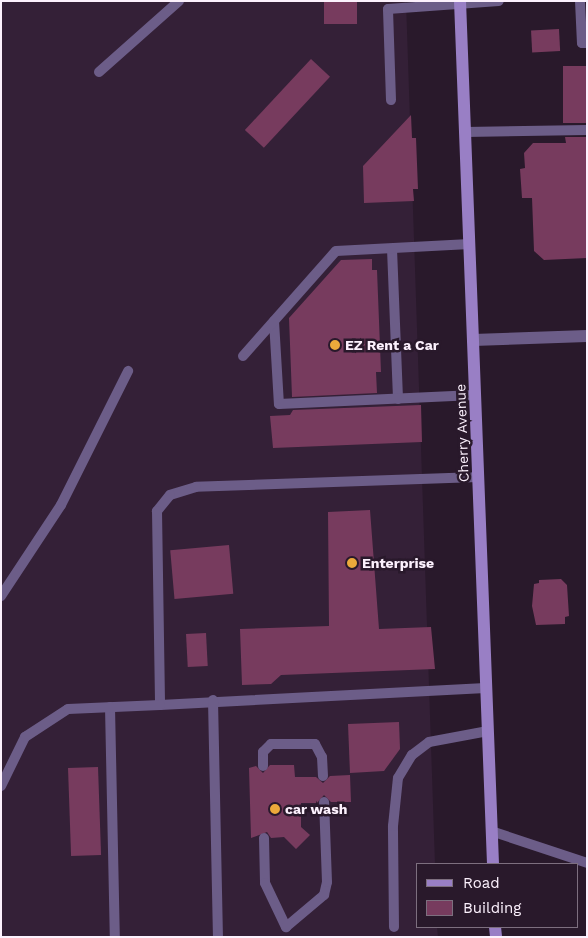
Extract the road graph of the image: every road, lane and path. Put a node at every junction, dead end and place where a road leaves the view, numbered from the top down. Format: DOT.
graph roads {
  1 [pos="179,1"];
  2 [pos="499,1"];
  3 [pos="580,1"];
  4 [pos="460,3"];
  5 [pos="587,43"];
  6 [pos="99,72"];
  7 [pos="391,100"];
  8 [pos="587,130"];
  9 [pos="465,132"];
  10 [pos="470,244"];
  11 [pos="392,249"];
  12 [pos="274,321"];
  13 [pos="587,336"];
  14 [pos="473,340"];
  15 [pos="243,356"];
  16 [pos="128,371"];
  17 [pos="475,395"];
  18 [pos="398,399"];
  19 [pos="478,478"];
  20 [pos="1,596"];
  21 [pos="486,688"];
  22 [pos="213,700"];
  23 [pos="160,705"];
  24 [pos="110,707"];
  25 [pos="488,731"];
  26 [pos="263,766"];
  27 [pos="323,776"];
  28 [pos="1,786"];
  29 [pos="324,802"];
  30 [pos="491,831"];
  31 [pos="264,838"];
  32 [pos="493,863"];
  33 [pos="587,863"];
  34 [pos="394,927"];
  35 [pos="286,932"];
  36 [pos="114,937"];
  37 [pos="218,937"];
  1 -- 6 [label="lane"];
  2 -- 4 [label="lane"];
  3 -- 5 [label="lane"];
  4 -- 7 [label="lane"];
  4 -- 9 [label="main road, Cherry Avenue"];
  8 -- 9 [label="lane"];
  9 -- 10 [label="main road, Cherry Avenue"];
  10 -- 11 [label="lane"];
  10 -- 14 [label="main road, Cherry Avenue"];
  11 -- 12 [label="lane"];
  11 -- 18 [label="lane"];
  12 -- 15 [label="lane"];
  12 -- 18 [label="lane"];
  13 -- 14 [label="street"];
  14 -- 17 [label="main road, Cherry Avenue"];
  16 -- 20 [label="lane"];
  17 -- 18 [label="lane"];
  17 -- 19 [label="main road, Cherry Avenue"];
  19 -- 21 [label="main road, Cherry Avenue"];
  19 -- 23 [label="lane"];
  21 -- 22 [label="lane"];
  21 -- 25 [label="main road, Cherry Avenue"];
  22 -- 23 [label="lane"];
  22 -- 37 [label="lane"];
  23 -- 24 [label="lane"];
  24 -- 28 [label="lane"];
  24 -- 36 [label="lane"];
  25 -- 30 [label="main road, Cherry Avenue"];
  25 -- 34 [label="lane"];
  26 -- 27 [label="lane"];
  29 -- 35 [label="lane"];
  30 -- 32 [label="main road, Cherry Avenue"];
  30 -- 33 [label="lane"];
  31 -- 35 [label="lane"];
}
